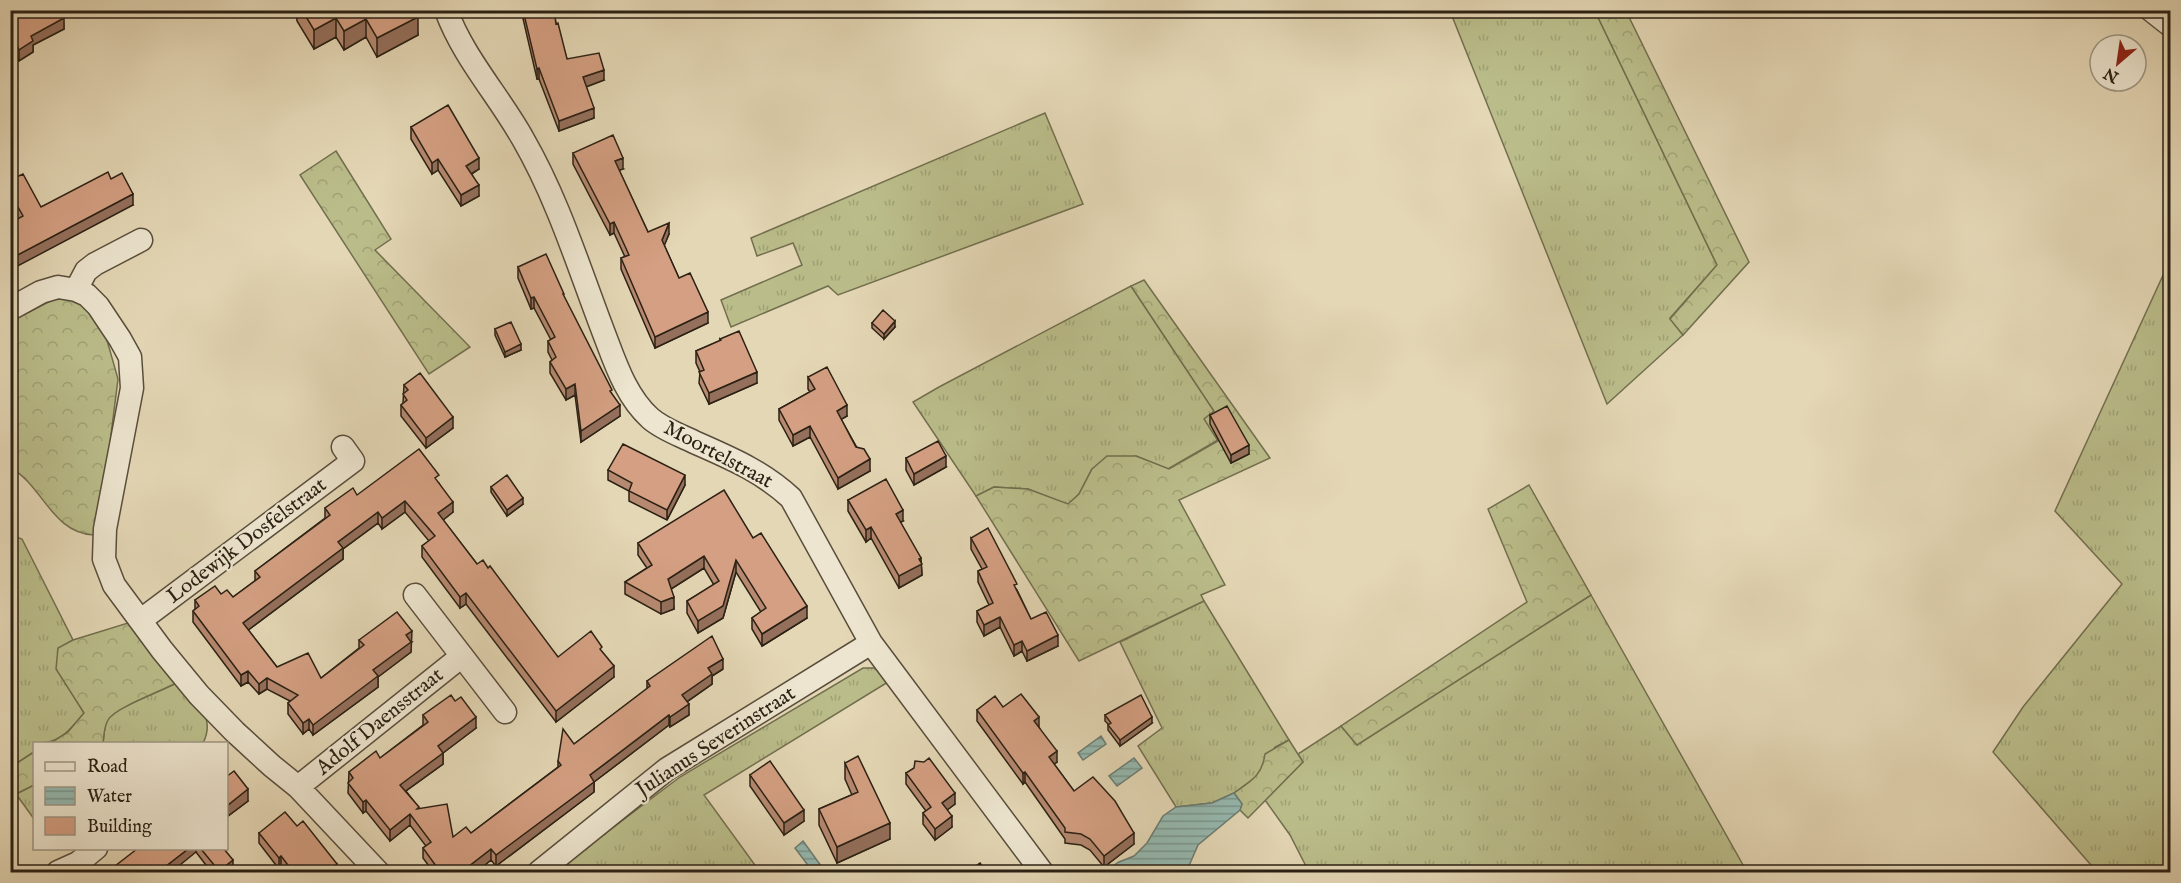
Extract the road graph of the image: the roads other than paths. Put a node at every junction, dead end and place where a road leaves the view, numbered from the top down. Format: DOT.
graph roads {
  1 [pos="446,10"];
  2 [pos="2151,10"];
  3 [pos="2170,25"];
  4 [pos="141,240"];
  5 [pos="76,290"];
  6 [pos="10,309"];
  7 [pos="354,454"];
  8 [pos="415,595"];
  9 [pos="141,620"];
  10 [pos="871,643"];
  11 [pos="462,656"];
  12 [pos="505,712"];
  13 [pos="230,738"];
  14 [pos="298,787"];
  15 [pos="95,850"];
  16 [pos="58,873"];
  17 [pos="378,873"];
  18 [pos="539,873"];
  19 [pos="1042,873"];
  1 -- 10 [label="street, Moortelstraat"];
  2 -- 3 [label="street"];
  4 -- 5 [label="street"];
  5 -- 6 [label="street"];
  5 -- 9 [label="street"];
  7 -- 9 [label="street, Lodewijk Dosfelstraat"];
  8 -- 11 [label="street, Adolf Daensstraat"];
  9 -- 13 [label="street"];
  10 -- 18 [label="street, Julianus Severinstraat"];
  10 -- 19 [label="street, Moortelstraat"];
  11 -- 12 [label="street, Adolf Daensstraat"];
  11 -- 14 [label="street, Adolf Daensstraat"];
  13 -- 14 [label="street"];
  14 -- 17 [label="street"];
  15 -- 16 [label="street"];
}
